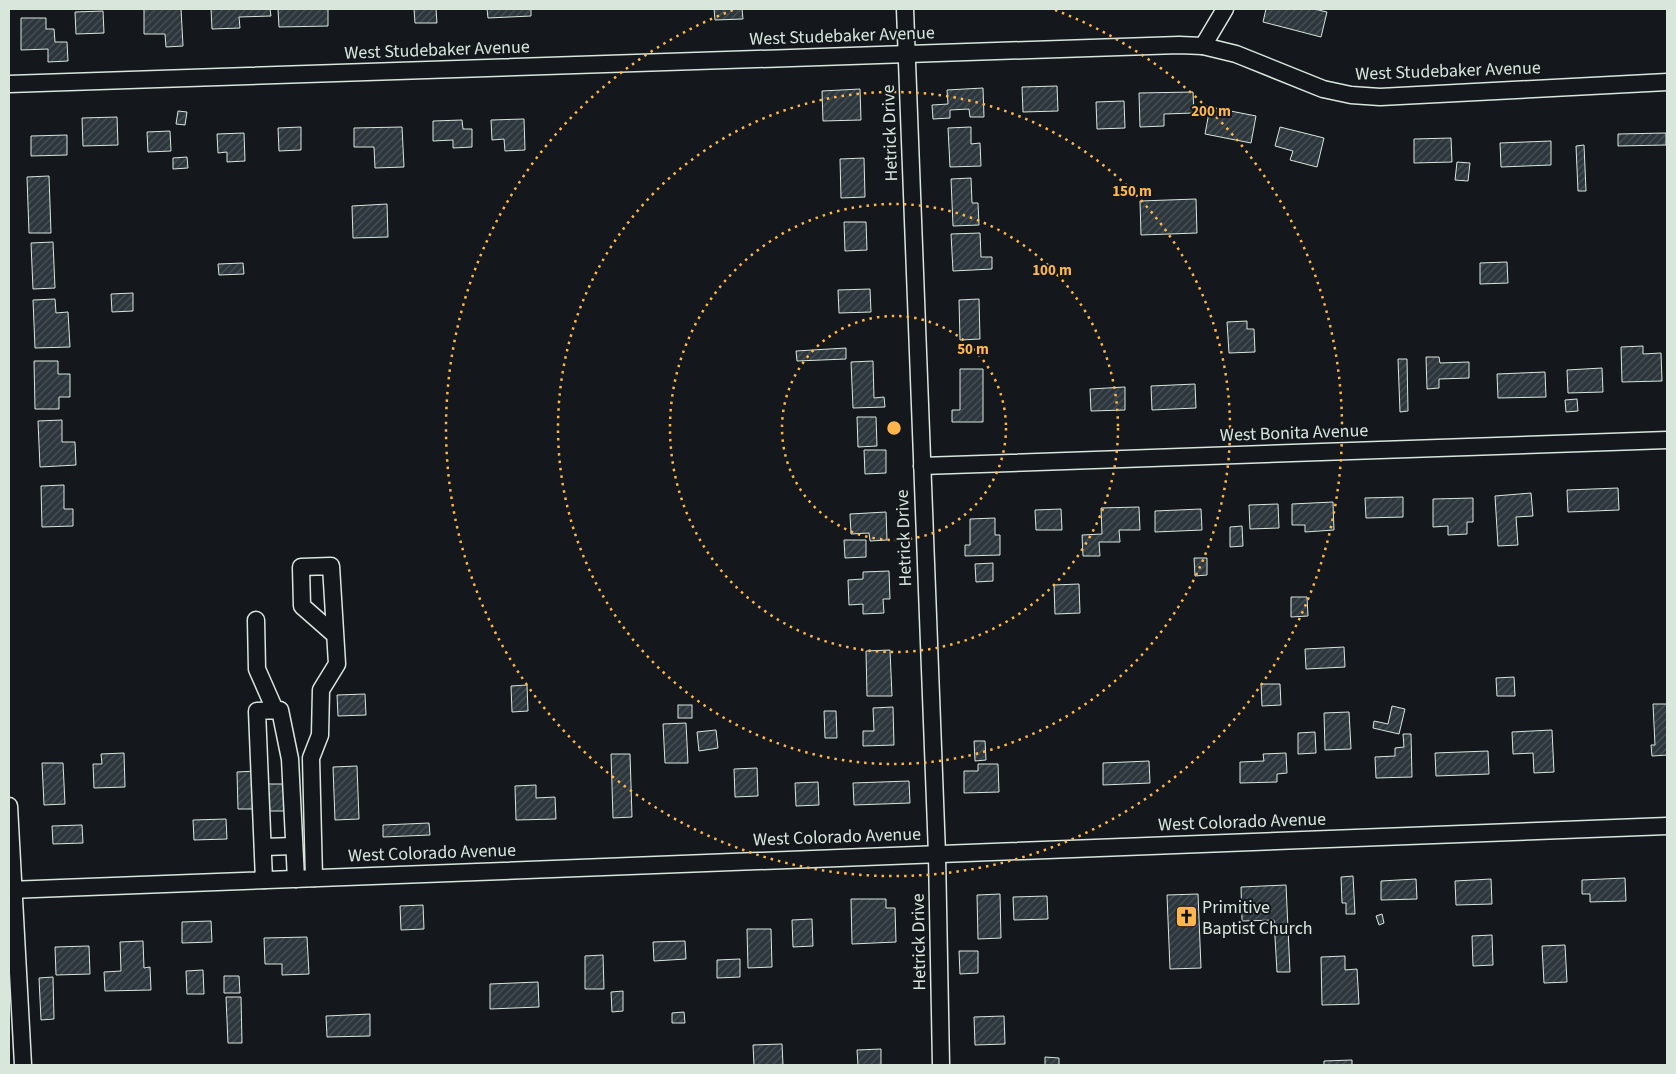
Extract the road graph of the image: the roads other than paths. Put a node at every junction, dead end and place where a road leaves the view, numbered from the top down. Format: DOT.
graph roads {
  1 [pos="906,9"];
  2 [pos="1225,9"];
  3 [pos="1203,46"];
  4 [pos="907,54"];
  5 [pos="1667,82"];
  6 [pos="9,84"];
  7 [pos="1667,440"];
  8 [pos="922,466"];
  9 [pos="256,620"];
  10 [pos="335,635"];
  11 [pos="275,710"];
  12 [pos="9,806"];
  13 [pos="1667,826"];
  14 [pos="294,846"];
  15 [pos="263,847"];
  16 [pos="937,854"];
  17 [pos="314,878"];
  18 [pos="296,879"];
  19 [pos="264,880"];
  20 [pos="12,890"];
  21 [pos="23,1065"];
  22 [pos="941,1065"];
  1 -- 4 [label="street, Hetrick Drive"];
  2 -- 3 [label="street"];
  3 -- 4 [label="street, West Studebaker Avenue"];
  3 -- 5 [label="street, West Studebaker Avenue"];
  4 -- 6 [label="street, West Studebaker Avenue"];
  4 -- 8 [label="street, Hetrick Drive"];
  7 -- 8 [label="street, West Bonita Avenue"];
  8 -- 16 [label="street, Hetrick Drive"];
  9 -- 11 [label="street"];
  10 -- 17 [label="street"];
  11 -- 14 [label="street"];
  11 -- 15 [label="street"];
  12 -- 20 [label="street"];
  13 -- 16 [label="street, West Colorado Avenue"];
  14 -- 15 [label="street"];
  14 -- 18 [label="street"];
  15 -- 19 [label="street"];
  16 -- 17 [label="street, West Colorado Avenue"];
  16 -- 22 [label="street, Hetrick Drive"];
  17 -- 18 [label="street, West Colorado Avenue"];
  18 -- 19 [label="street, West Colorado Avenue"];
  19 -- 20 [label="street, West Colorado Avenue"];
  20 -- 21 [label="street"];
}
